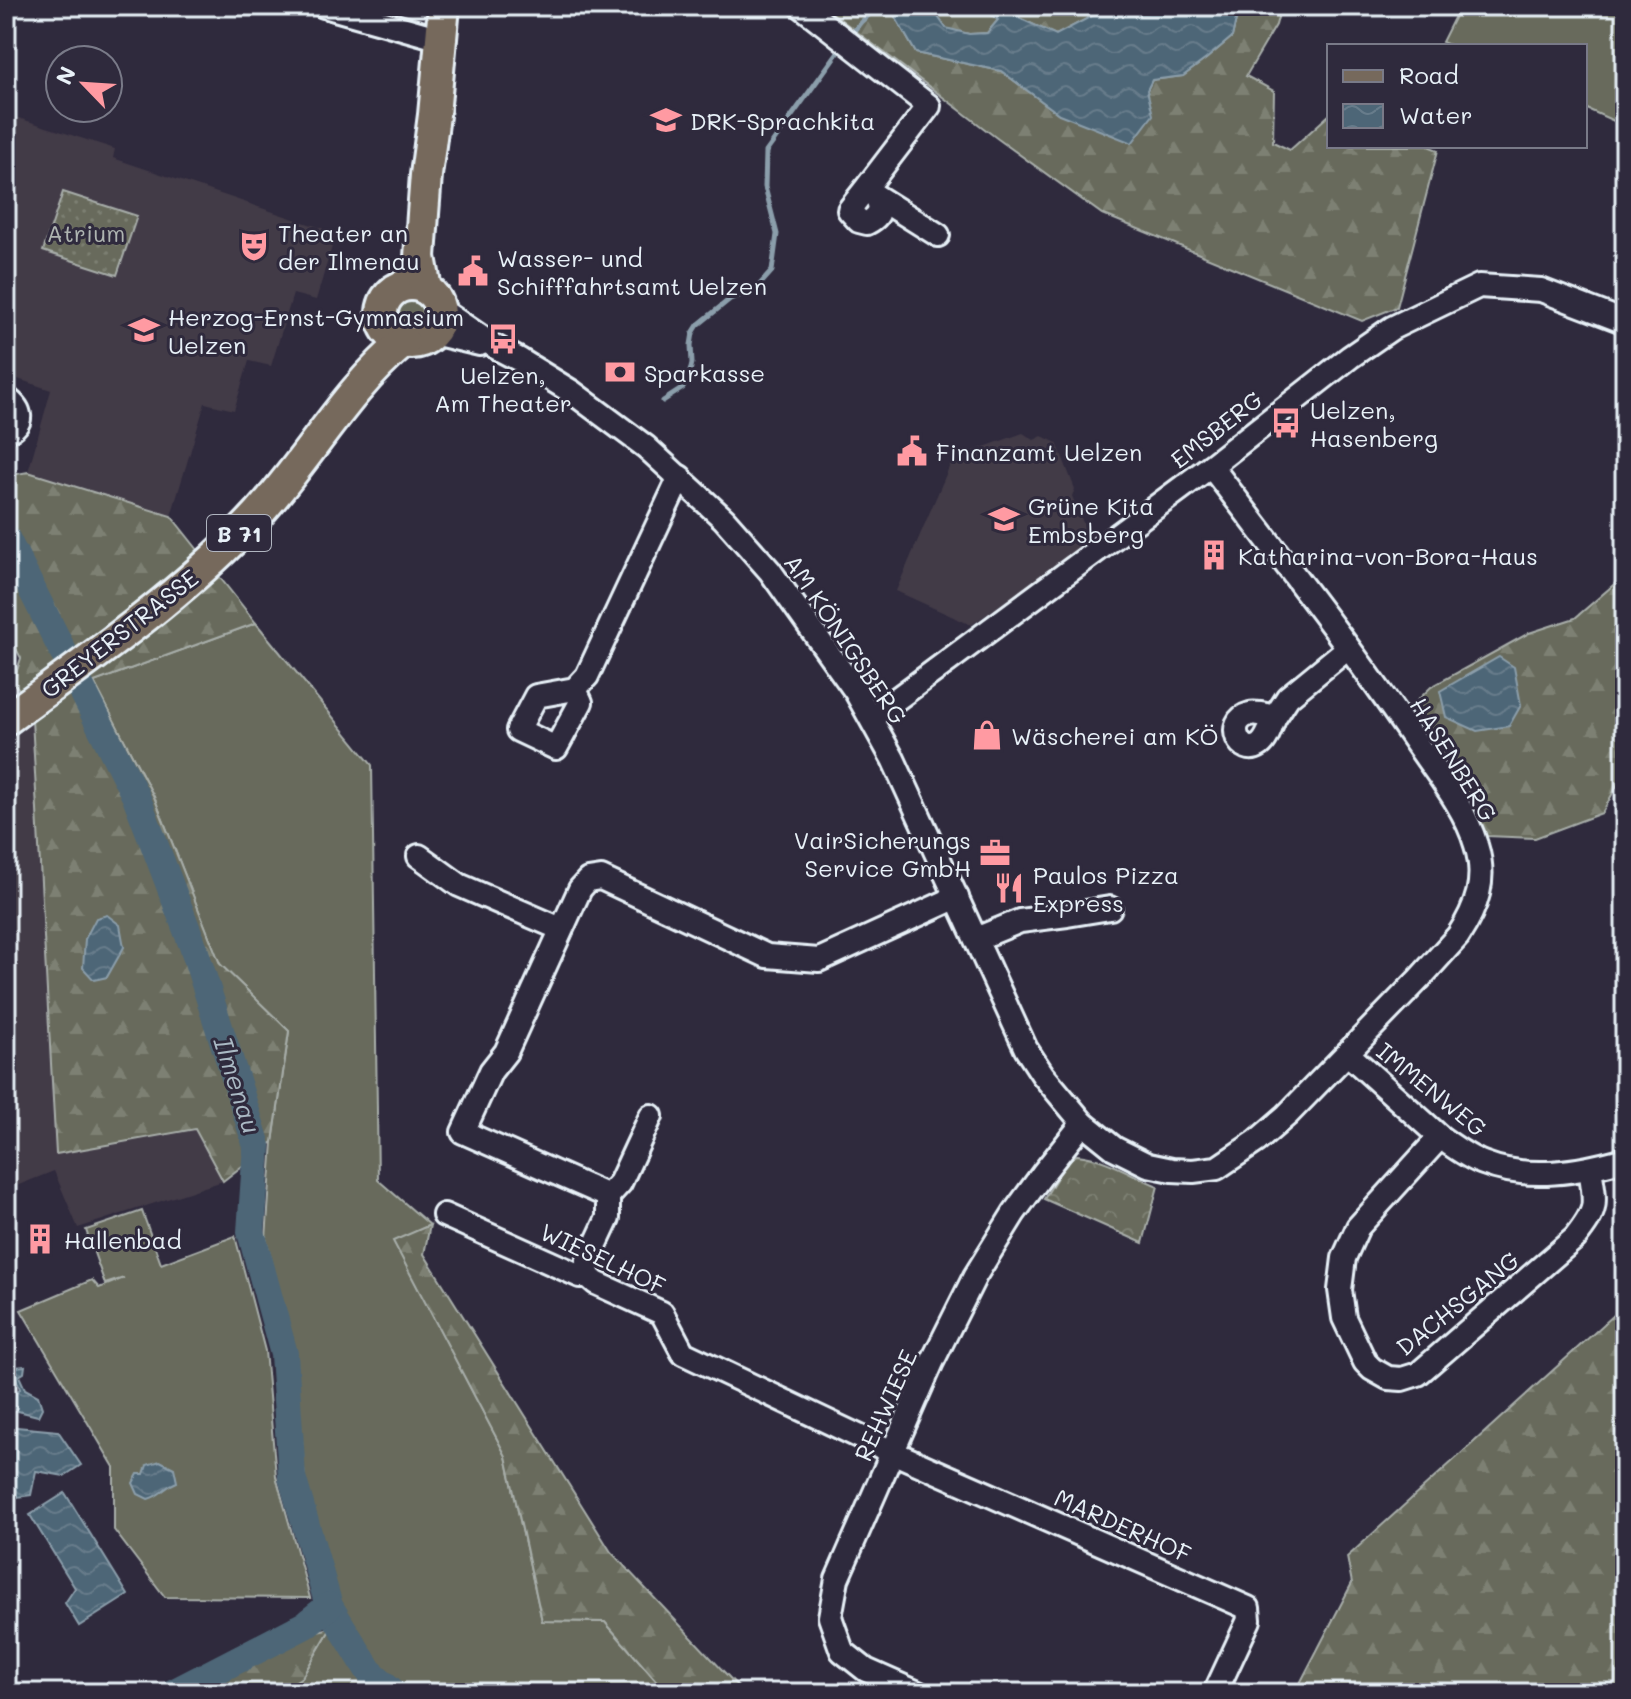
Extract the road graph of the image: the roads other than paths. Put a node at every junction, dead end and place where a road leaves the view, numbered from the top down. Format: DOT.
graph roads {
  1 [pos="324,6"];
  2 [pos="444,6"];
  3 [pos="801,6"];
  4 [pos="441,39"];
  5 [pos="938,235"];
  6 [pos="424,305"];
  7 [pos="383,321"];
  8 [pos="1625,322"];
  9 [pos="404,342"];
  10 [pos="6,398"];
  11 [pos="6,432"];
  12 [pos="322,433"];
  13 [pos="1211,466"];
  14 [pos="680,477"];
  15 [pos="1348,648"];
  16 [pos="575,689"];
  17 [pos="1275,717"];
  18 [pos="871,718"];
  19 [pos="6,720"];
  20 [pos="419,856"];
  21 [pos="957,897"];
  22 [pos="1110,908"];
  23 [pos="561,929"];
  24 [pos="976,939"];
  25 [pos="1348,1054"];
  26 [pos="651,1116"];
  27 [pos="1083,1123"];
  28 [pos="1440,1137"];
  29 [pos="1625,1159"];
  30 [pos="1590,1169"];
  31 [pos="608,1196"];
  32 [pos="444,1215"];
  33 [pos="588,1276"];
  34 [pos="892,1452"];
  35 [pos="918,1693"];
  36 [pos="1215,1693"];
  1 -- 4 [label="street"];
  2 -- 4 [label="main road"];
  3 -- 5 [label="street"];
  4 -- 6 [label="main road"];
  6 -- 7 [label="main road"];
  6 -- 9 [label="main road"];
  6 -- 14 [label="street, AM KÖNIGSBERG"];
  7 -- 9 [label="main road"];
  7 -- 12 [label="main road, GREYERSTRASSE / B 71"];
  8 -- 13 [label="street, EMSBERG"];
  9 -- 12 [label="main road, GREYERSTRASSE / B 71"];
  10 -- 11 [label="street"];
  12 -- 19 [label="main road, GREYERSTRASSE / B 71"];
  13 -- 15 [label="street, HASENBERG"];
  13 -- 18 [label="street, EMSBERG"];
  14 -- 16 [label="street"];
  14 -- 18 [label="street, AM KÖNIGSBERG"];
  15 -- 17 [label="street"];
  15 -- 25 [label="street, HASENBERG"];
  18 -- 21 [label="street, AM KÖNIGSBERG"];
  20 -- 23 [label="street"];
  21 -- 23 [label="street"];
  21 -- 24 [label="street, AM KÖNIGSBERG"];
  22 -- 24 [label="street"];
  23 -- 31 [label="street"];
  24 -- 27 [label="street, AM KÖNIGSBERG"];
  25 -- 27 [label="street, AM KÖNIGSBERG"];
  25 -- 28 [label="street, IMMENWEG"];
  26 -- 31 [label="street"];
  27 -- 34 [label="street, REHWIESE"];
  28 -- 30 [label="street, IMMENWEG"];
  28 -- 30 [label="street, DACHSGANG"];
  29 -- 30 [label="street, IMMENWEG"];
  31 -- 33 [label="street"];
  32 -- 33 [label="street, WIESELHOF"];
  33 -- 34 [label="street, WIESELHOF"];
  34 -- 35 [label="street, REHWIESE"];
  34 -- 36 [label="street, MARDERHOF"];
}
